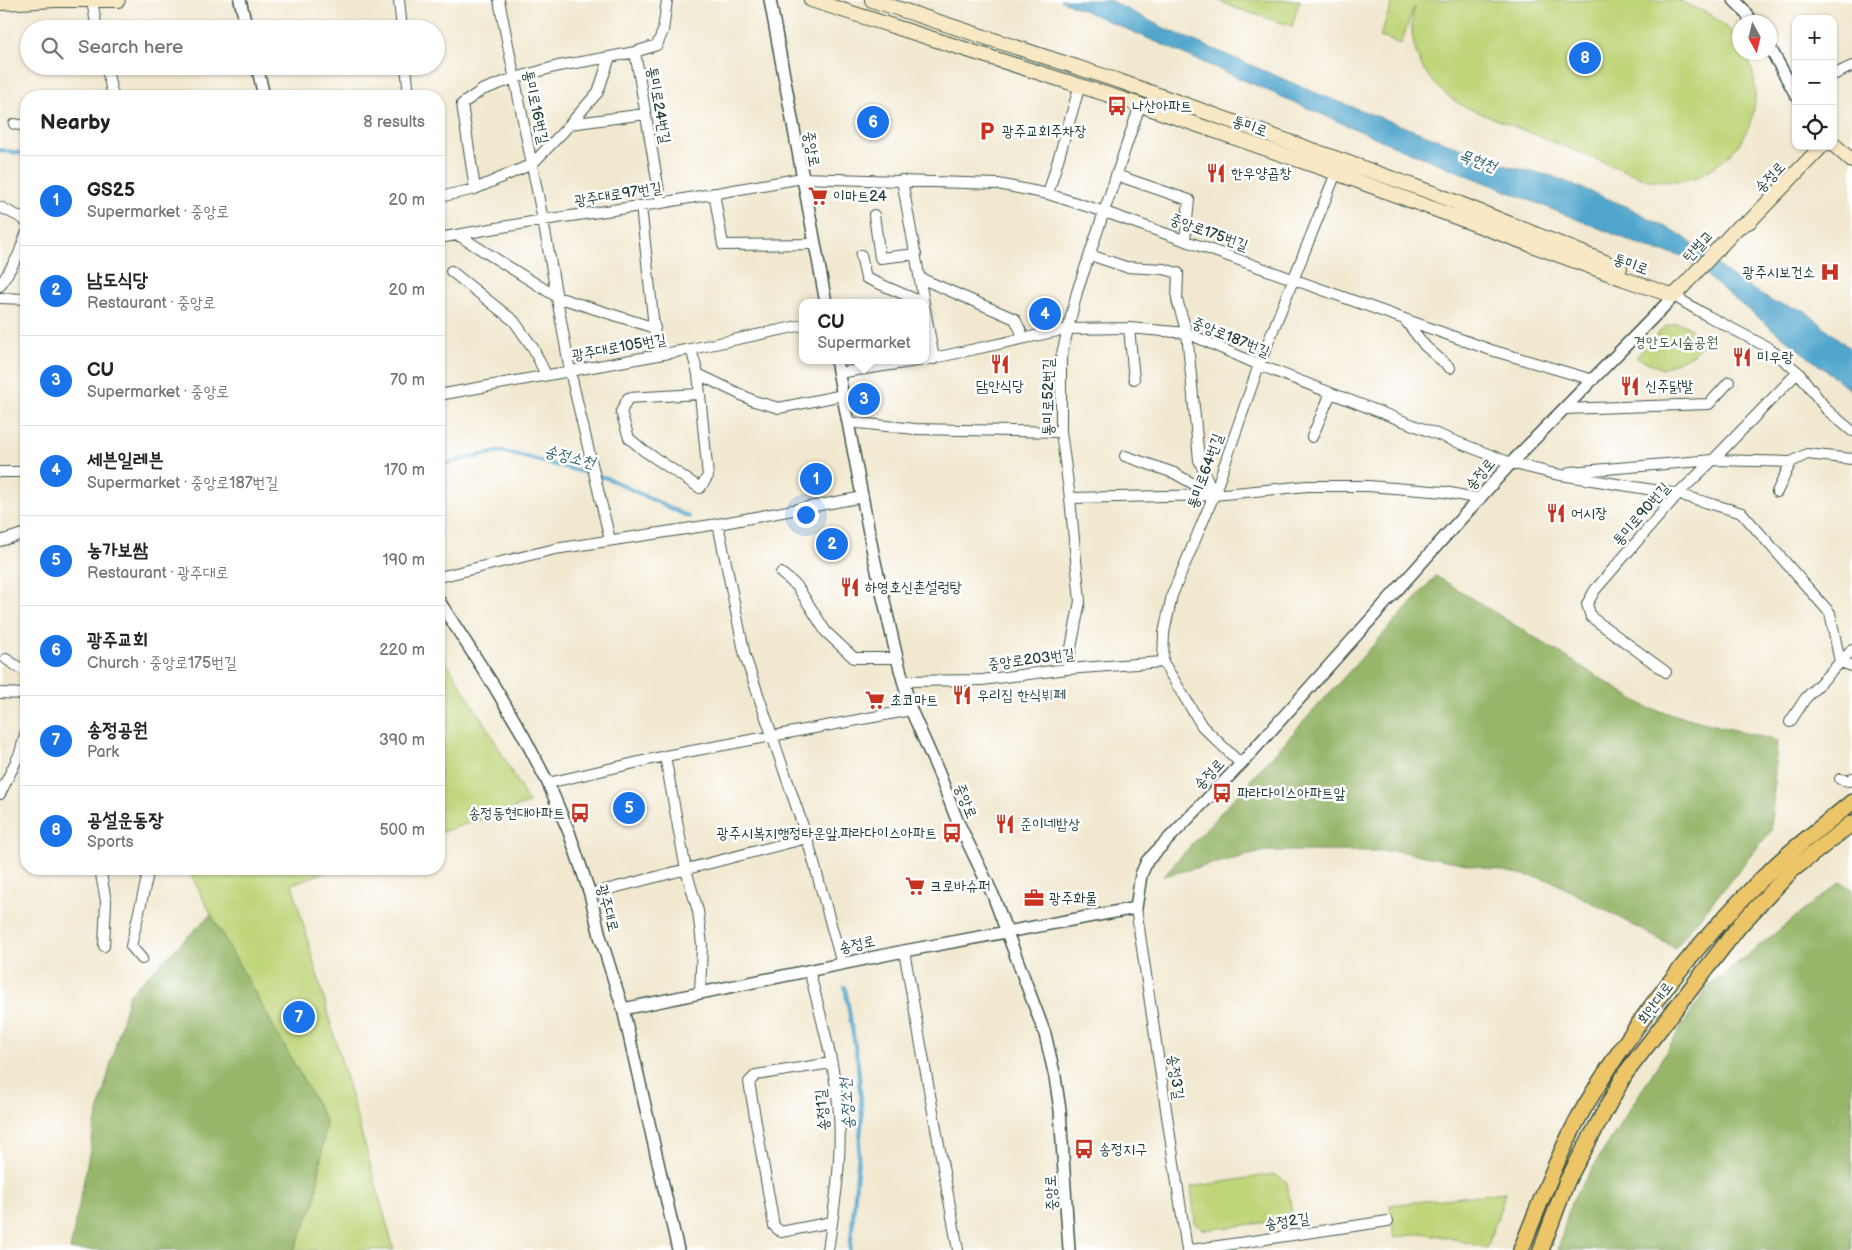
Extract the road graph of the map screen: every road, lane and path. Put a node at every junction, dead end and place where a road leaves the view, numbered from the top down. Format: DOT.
graph roads {
  1 [pos="118,0"];
  2 [pos="240,0"];
  3 [pos="399,0"];
  4 [pos="499,0"];
  5 [pos="667,0"];
  6 [pos="770,0"];
  7 [pos="811,0"];
  8 [pos="872,0"];
  9 [pos="1734,0"];
  10 [pos="92,1"];
  11 [pos="0,3"];
  12 [pos="1744,4"];
  13 [pos="95,20"];
  14 [pos="245,20"];
  15 [pos="401,20"];
  16 [pos="635,52"];
  17 [pos="610,58"];
  18 [pos="1777,60"];
  19 [pos="1852,66"];
  20 [pos="1837,73"];
  21 [pos="108,75"];
  22 [pos="259,75"];
  23 [pos="407,75"];
  24 [pos="515,78"];
  25 [pos="1080,85"];
  26 [pos="1792,87"];
  27 [pos="112,90"];
  28 [pos="263,90"];
  29 [pos="408,90"];
  30 [pos="1140,105"];
  31 [pos="646,114"];
  32 [pos="14,124"];
  33 [pos="570,124"];
  34 [pos="20,125"];
  35 [pos="1837,147"];
  36 [pos="1805,150"];
  37 [pos="1818,150"];
  38 [pos="1852,160"];
  39 [pos="532,164"];
  40 [pos="1336,173"];
  41 [pos="1116,174"];
  42 [pos="802,178"];
  43 [pos="902,180"];
  44 [pos="475,189"];
  45 [pos="714,193"];
  46 [pos="1048,194"];
  47 [pos="445,196"];
  48 [pos="661,203"];
  49 [pos="640,206"];
  50 [pos="0,208"];
  51 [pos="1105,212"];
  52 [pos="874,215"];
  53 [pos="20,217"];
  54 [pos="543,220"];
  55 [pos="1738,227"];
  56 [pos="458,235"];
  57 [pos="445,237"];
  58 [pos="1185,240"];
  59 [pos="815,244"];
  60 [pos="20,250"];
  61 [pos="916,254"];
  62 [pos="861,255"];
  63 [pos="1090,255"];
  64 [pos="451,271"];
  65 [pos="920,278"];
  66 [pos="1295,279"];
  67 [pos="0,286"];
  68 [pos="1677,292"];
  69 [pos="557,297"];
  70 [pos="0,298"];
  71 [pos="20,299"];
  72 [pos="825,299"];
  73 [pos="915,299"];
  74 [pos="923,299"];
  75 [pos="1405,319"];
  76 [pos="799,326"];
  77 [pos="655,328"];
  78 [pos="1129,328"];
  79 [pos="1067,329"];
  80 [pos="1187,334"];
  81 [pos="1024,338"];
  82 [pos="692,349"];
  83 [pos="657,355"];
  84 [pos="929,360"];
  85 [pos="837,364"];
  86 [pos="897,364"];
  87 [pos="1259,365"];
  88 [pos="1450,368"];
  89 [pos="570,371"];
  90 [pos="838,372"];
  91 [pos="1798,372"];
  92 [pos="698,374"];
  93 [pos="546,376"];
  94 [pos="1134,379"];
  95 [pos="1593,380"];
  96 [pos="1728,382"];
  97 [pos="1331,393"];
  98 [pos="445,394"];
  99 [pos="699,394"];
  100 [pos="843,395"];
  101 [pos="1564,409"];
  102 [pos="848,422"];
  103 [pos="1852,431"];
  104 [pos="1061,432"];
  105 [pos="1312,437"];
  106 [pos="1125,456"];
  107 [pos="1713,460"];
  108 [pos="1852,460"];
  109 [pos="1791,462"];
  110 [pos="1512,463"];
  111 [pos="0,472"];
  112 [pos="20,472"];
  113 [pos="1555,474"];
  114 [pos="1777,492"];
  115 [pos="1678,494"];
  116 [pos="1214,495"];
  117 [pos="862,497"];
  118 [pos="1070,498"];
  119 [pos="1480,499"];
  120 [pos="718,524"];
  121 [pos="20,535"];
  122 [pos="610,540"];
  123 [pos="0,541"];
  124 [pos="781,573"];
  125 [pos="445,576"];
  126 [pos="445,610"];
  127 [pos="1852,650"];
  128 [pos="896,658"];
  129 [pos="6,659"];
  130 [pos="1163,662"];
  131 [pos="1840,662"];
  132 [pos="1852,666"];
  133 [pos="20,668"];
  134 [pos="1067,669"];
  135 [pos="1666,672"];
  136 [pos="903,681"];
  137 [pos="0,693"];
  138 [pos="20,694"];
  139 [pos="911,710"];
  140 [pos="1790,722"];
  141 [pos="773,737"];
  142 [pos="665,756"];
  143 [pos="20,758"];
  144 [pos="1241,764"];
  145 [pos="1852,778"];
  146 [pos="1840,779"];
  147 [pos="548,783"];
  148 [pos="0,794"];
  149 [pos="1852,802"];
  150 [pos="1852,823"];
  151 [pos="807,838"];
  152 [pos="686,870"];
  153 [pos="101,875"];
  154 [pos="147,875"];
  155 [pos="590,894"];
  156 [pos="1136,908"];
  157 [pos="1007,931"];
  158 [pos="104,946"];
  159 [pos="904,951"];
  160 [pos="142,959"];
  161 [pos="842,964"];
  162 [pos="809,970"];
  163 [pos="700,993"];
  164 [pos="623,1009"];
  165 [pos="831,1063"];
  166 [pos="1388,1221"];
  167 [pos="832,1222"];
  168 [pos="678,1250"];
  169 [pos="828,1250"];
  170 [pos="958,1250"];
  171 [pos="1069,1250"];
  172 [pos="1189,1250"];
  173 [pos="1521,1250"];
  174 [pos="1541,1250"];
  1 -- 10 [label="main road"];
  2 -- 14 [label="street"];
  3 -- 15 [label="street"];
  4 -- 24 [label="street, 통미로16번길"];
  5 -- 16 [label="street, 통미로24번길"];
  6 -- 42 [label="street, 중앙로"];
  7 -- 25 [label="main road, 통미로"];
  8 -- 68 [label="main road, 통미로"];
  9 -- 12 [label="street"];
  10 -- 11 [label="main road"];
  10 -- 13 [label="street"];
  16 -- 17 [label="street"];
  16 -- 31 [label="street, 통미로24번길"];
  17 -- 24 [label="street"];
  17 -- 33 [label="street"];
  18 -- 26 [label="street"];
  19 -- 20 [label="street"];
  21 -- 27 [label="street"];
  22 -- 28 [label="street"];
  23 -- 29 [label="street"];
  24 -- 39 [label="street, 통미로16번길"];
  24 -- 44 [label="street"];
  25 -- 30 [label="main road, 통미로"];
  25 -- 46 [label="street"];
  30 -- 40 [label="main road, 통미로"];
  30 -- 41 [label="street, 통미로52번길"];
  31 -- 33 [label="street"];
  31 -- 48 [label="street, 통미로24번길"];
  32 -- 34 [label="street"];
  33 -- 39 [label="street"];
  35 -- 38 [label="main road"];
  36 -- 55 [label="main road"];
  37 -- 55 [label="main road, 송정로"];
  39 -- 44 [label="street"];
  39 -- 54 [label="street, 통미로16번길"];
  40 -- 66 [label="street, 통미로64번길"];
  40 -- 68 [label="main road, 통미로"];
  41 -- 51 [label="street, 통미로52번길"];
  41 -- 58 [label="street"];
  42 -- 43 [label="street, 중앙로175번길"];
  42 -- 45 [label="street, 광주대로97번길"];
  42 -- 59 [label="street, 중앙로"];
  43 -- 46 [label="street, 중앙로175번길"];
  43 -- 61 [label="street"];
  44 -- 47 [label="street"];
  45 -- 48 [label="street, 광주대로97번길"];
  45 -- 59 [label="street"];
  46 -- 51 [label="street, 중앙로175번길"];
  48 -- 49 [label="street, 광주대로97번길"];
  49 -- 54 [label="street, 광주대로97번길"];
  49 -- 77 [label="street"];
  50 -- 53 [label="street"];
  51 -- 58 [label="street, 중앙로175번길"];
  51 -- 63 [label="street, 통미로52번길"];
  52 -- 61 [label="street"];
  54 -- 56 [label="street, 광주대로97번길"];
  54 -- 69 [label="street, 통미로16번길"];
  55 -- 68 [label="main road, 탄벌교"];
  56 -- 57 [label="street, 광주대로97번길"];
  56 -- 69 [label="street"];
  58 -- 66 [label="street, 중앙로175번길"];
  59 -- 72 [label="street, 중앙로"];
  60 -- 67 [label="street"];
  61 -- 65 [label="street"];
  62 -- 73 [label="street"];
  63 -- 79 [label="street, 통미로52번길"];
  63 -- 80 [label="street"];
  64 -- 93 [label="street"];
  65 -- 74 [label="street"];
  65 -- 81 [label="street"];
  66 -- 75 [label="street, 중앙로175번길"];
  66 -- 87 [label="street, 통미로64번길"];
  68 -- 91 [label="street, 통미로"];
  68 -- 95 [label="street, 송정로"];
  69 -- 77 [label="street"];
  69 -- 89 [label="street, 통미로16번길"];
  70 -- 71 [label="street"];
  75 -- 88 [label="street"];
  75 -- 95 [label="street, 중앙로175번길"];
  76 -- 82 [label="street, 광주대로105번길"];
  77 -- 83 [label="street"];
  78 -- 79 [label="street, 중앙로187번길"];
  78 -- 80 [label="street, 중앙로187번길"];
  78 -- 94 [label="street"];
  79 -- 81 [label="street, 중앙로187번길"];
  79 -- 104 [label="street, 통미로52번길"];
  80 -- 87 [label="street, 중앙로187번길"];
  80 -- 116 [label="street"];
  81 -- 84 [label="street, 중앙로187번길"];
  82 -- 83 [label="street, 광주대로105번길"];
  82 -- 92 [label="street"];
  83 -- 89 [label="street, 광주대로105번길"];
  85 -- 90 [label="street, 중앙로"];
  86 -- 90 [label="street, 중앙로187번길"];
  87 -- 97 [label="street, 중앙로187번길"];
  87 -- 116 [label="street, 통미로64번길"];
  89 -- 93 [label="street, 광주대로105번길"];
  89 -- 122 [label="street, 통미로16번길"];
  90 -- 100 [label="street, 중앙로"];
  91 -- 103 [label="street, 통미로"];
  91 -- 107 [label="street, 통미로90번길"];
  92 -- 99 [label="street"];
  92 -- 100 [label="street"];
  93 -- 98 [label="street, 광주대로105번길"];
  95 -- 101 [label="street, 송정로"];
  96 -- 101 [label="street"];
  97 -- 105 [label="street"];
  97 -- 110 [label="street, 중앙로187번길"];
  99 -- 99 [label="street"];
  100 -- 102 [label="street, 중앙로"];
  101 -- 110 [label="street, 송정로"];
  102 -- 104 [label="street"];
  102 -- 117 [label="street, 중앙로"];
  104 -- 118 [label="street, 통미로52번길"];
  106 -- 116 [label="street"];
  107 -- 109 [label="street"];
  107 -- 113 [label="street"];
  107 -- 115 [label="street, 통미로90번길"];
  108 -- 109 [label="street"];
  109 -- 114 [label="street"];
  110 -- 113 [label="street, 중앙로187번길"];
  110 -- 119 [label="street, 송정로"];
  111 -- 112 [label="street"];
  113 -- 115 [label="street"];
  115 -- 131 [label="street"];
  115 -- 135 [label="street, 통미로90번길"];
  116 -- 118 [label="street"];
  116 -- 119 [label="street"];
  116 -- 130 [label="street, 통미로64번길"];
  117 -- 120 [label="street"];
  117 -- 128 [label="street, 중앙로"];
  118 -- 134 [label="street, 통미로52번길"];
  119 -- 144 [label="street, 송정로"];
  120 -- 122 [label="street"];
  120 -- 141 [label="street"];
  121 -- 123 [label="street"];
  122 -- 125 [label="street"];
  124 -- 128 [label="street"];
  126 -- 147 [label="street, 광주대로"];
  127 -- 131 [label="street"];
  128 -- 136 [label="street, 중앙로"];
  129 -- 133 [label="street"];
  130 -- 134 [label="street, 중앙로203번길"];
  130 -- 144 [label="street"];
  131 -- 132 [label="street"];
  131 -- 140 [label="street"];
  134 -- 136 [label="street, 중앙로203번길"];
  136 -- 139 [label="street, 중앙로"];
  137 -- 138 [label="street"];
  139 -- 141 [label="street"];
  139 -- 157 [label="street, 중앙로"];
  141 -- 142 [label="street"];
  141 -- 151 [label="street"];
  142 -- 147 [label="street"];
  142 -- 152 [label="street"];
  143 -- 148 [label="street"];
  144 -- 156 [label="street, 송정로"];
  145 -- 146 [label="street"];
  147 -- 155 [label="street, 광주대로"];
  149 -- 173 [label="main road, 회안대로"];
  150 -- 174 [label="main road, 회안대로"];
  151 -- 152 [label="street"];
  151 -- 161 [label="street"];
  152 -- 155 [label="street"];
  152 -- 163 [label="street"];
  153 -- 158 [label="street"];
  154 -- 160 [label="street"];
  155 -- 164 [label="street, 광주대로"];
  156 -- 157 [label="street, 송정로"];
  156 -- 172 [label="street, 송정3길"];
  157 -- 159 [label="street, 송정로"];
  157 -- 171 [label="street, 중앙로"];
  159 -- 161 [label="street, 송정로"];
  159 -- 170 [label="street"];
  161 -- 162 [label="street, 송정로"];
  162 -- 163 [label="street, 송정로"];
  162 -- 165 [label="street, 송정1길"];
  163 -- 164 [label="street, 송정로"];
  164 -- 168 [label="street, 광주대로"];
  165 -- 167 [label="street, 송정1길"];
  165 -- 167 [label="street"];
  166 -- 172 [label="street, 송정2길"];
  167 -- 169 [label="street, 송정1길"];
}
